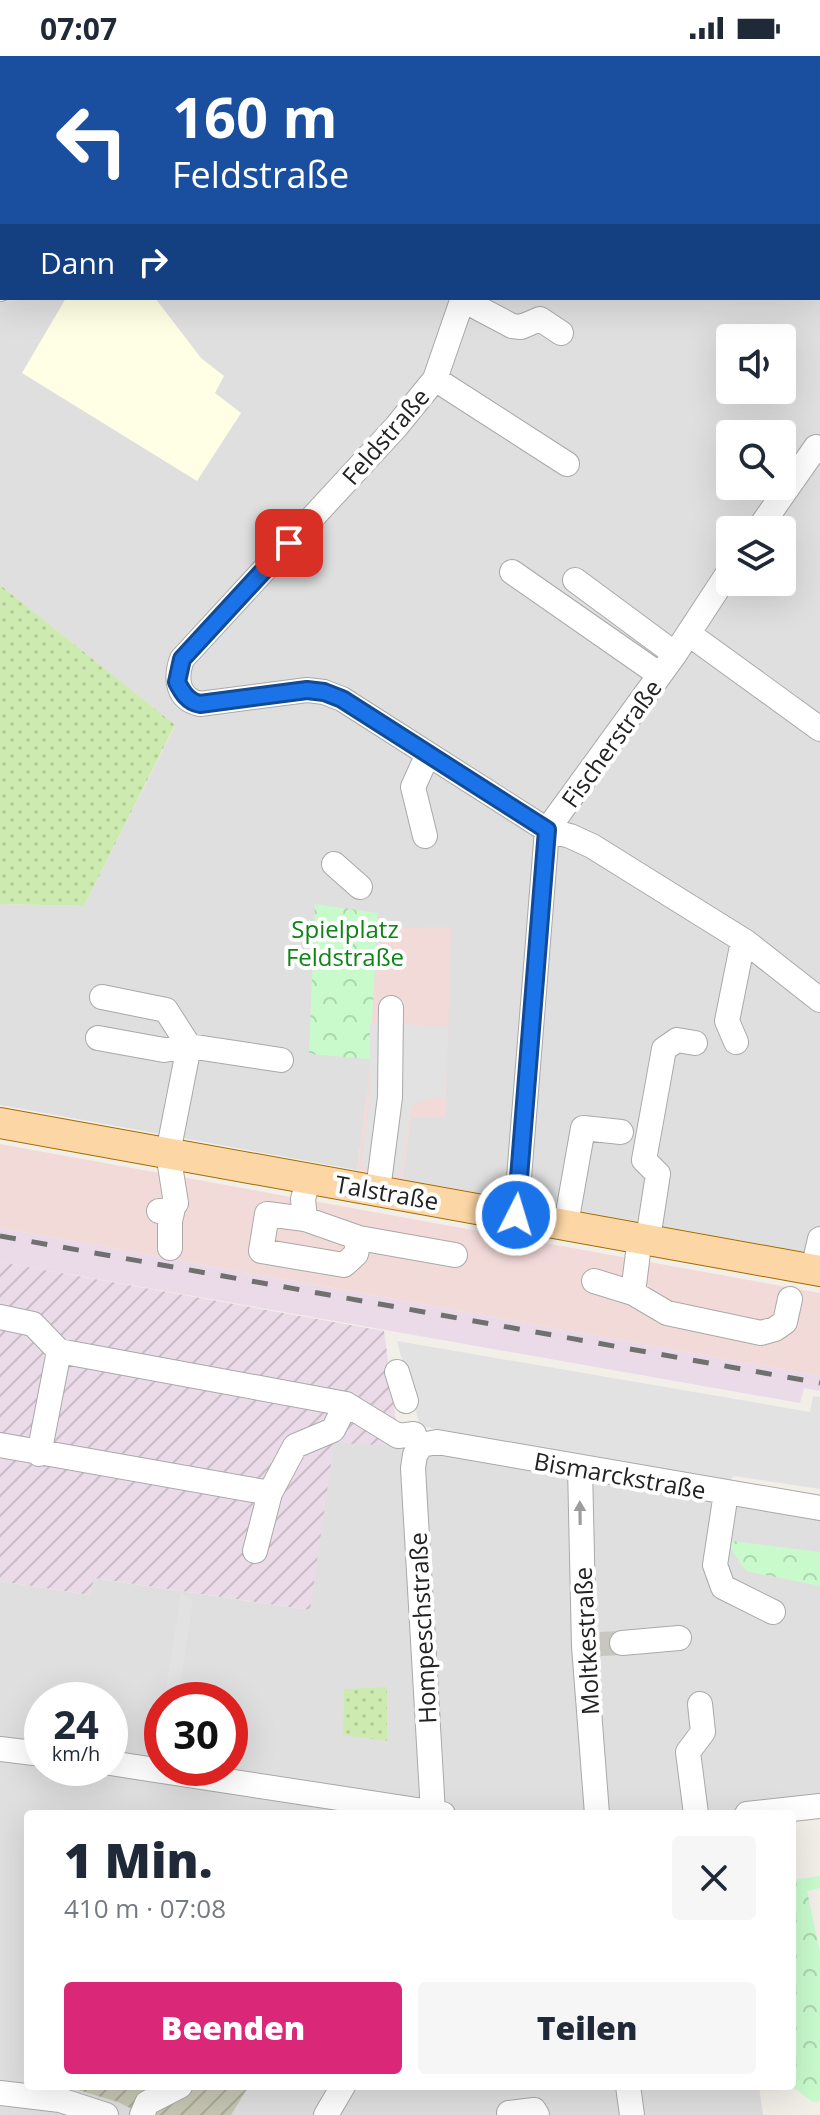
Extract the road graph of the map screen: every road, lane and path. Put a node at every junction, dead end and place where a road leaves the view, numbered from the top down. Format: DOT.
graph roads {
  1 [pos="463,300"];
  2 [pos="465,300"];
  3 [pos="561,333"];
  4 [pos="435,379"];
  5 [pos="818,449"];
  6 [pos="567,464"];
  7 [pos="768,516"];
  8 [pos="512,572"];
  9 [pos="575,580"];
  10 [pos="716,592"];
  11 [pos="682,644"];
  12 [pos="660,675"];
  13 [pos="820,729"];
  14 [pos="428,754"];
  15 [pos="547,830"];
  16 [pos="425,836"];
  17 [pos="334,864"];
  18 [pos="360,887"];
  19 [pos="743,941"];
  20 [pos="102,997"];
  21 [pos="820,1000"];
  22 [pos="391,1008"];
  23 [pos="98,1038"];
  24 [pos="736,1042"];
  25 [pos="695,1043"];
  26 [pos="189,1046"];
  27 [pos="281,1060"];
  28 [pos="0,1123"];
  29 [pos="621,1132"];
  30 [pos="168,1153"];
  31 [pos="309,1178"];
  32 [pos="378,1190"];
  33 [pos="516,1215"];
  34 [pos="305,1219"];
  35 [pos="566,1224"];
  36 [pos="359,1238"];
  37 [pos="644,1238"];
  38 [pos="820,1239"];
  39 [pos="170,1248"];
  40 [pos="455,1255"];
  41 [pos="816,1270"];
  42 [pos="594,1281"];
  43 [pos="633,1293"];
  44 [pos="790,1299"];
  45 [pos="0,1317"];
  46 [pos="59,1351"];
  47 [pos="397,1372"];
  48 [pos="406,1401"];
  49 [pos="346,1404"];
  50 [pos="418,1440"];
  51 [pos="0,1445"];
  52 [pos="39,1454"];
  53 [pos="580,1467"];
  54 [pos="270,1493"];
  55 [pos="721,1493"];
  56 [pos="820,1508"];
  57 [pos="255,1551"];
  58 [pos="702,1571"];
  59 [pos="773,1612"];
  60 [pos="679,1638"];
  61 [pos="602,1644"];
  62 [pos="700,1704"];
  63 [pos="0,1749"];
  64 [pos="24,1752"];
  65 [pos="128,1766"];
  66 [pos="820,1806"];
  67 [pos="413,1810"];
  68 [pos="439,1810"];
  69 [pos="597,1810"];
  70 [pos="695,1810"];
  71 [pos="784,1810"];
  72 [pos="172,2090"];
  73 [pos="341,2090"];
  74 [pos="629,2090"];
  75 [pos="0,2093"];
  76 [pos="24,2106"];
  77 [pos="509,2113"];
  78 [pos="106,2115"];
  79 [pos="142,2115"];
  80 [pos="326,2115"];
  81 [pos="537,2115"];
  82 [pos="632,2115"];
  1 -- 4 [label="street, Feldstraße"];
  2 -- 3 [label="street"];
  4 -- 6 [label="street, Feldstraße"];
  4 -- 14 [label="street, Feldstraße"];
  5 -- 7 [label="street"];
  8 -- 12 [label="street"];
  9 -- 11 [label="street, Fischerstraße"];
  10 -- 11 [label="street, Fischerstraße"];
  11 -- 12 [label="street, Fischerstraße"];
  11 -- 13 [label="street"];
  12 -- 15 [label="street, Fischerstraße"];
  14 -- 15 [label="street, Feldstraße"];
  14 -- 16 [label="street"];
  15 -- 19 [label="street, Feldstraße"];
  15 -- 33 [label="street, Fischerstraße"];
  17 -- 18 [label="street"];
  19 -- 21 [label="street, Feldstraße"];
  19 -- 24 [label="street"];
  20 -- 26 [label="street"];
  22 -- 32 [label="street"];
  23 -- 26 [label="street"];
  25 -- 37 [label="street"];
  26 -- 27 [label="street"];
  26 -- 30 [label="street"];
  28 -- 30 [label="main road, Talstraße"];
  29 -- 35 [label="street"];
  30 -- 31 [label="main road, Talstraße"];
  30 -- 39 [label="street"];
  31 -- 32 [label="main road, Talstraße"];
  31 -- 34 [label="street"];
  32 -- 33 [label="main road, Talstraße"];
  33 -- 35 [label="main road, Talstraße"];
  34 -- 36 [label="street"];
  34 -- 36 [label="street"];
  35 -- 37 [label="main road, Talstraße"];
  36 -- 40 [label="street"];
  37 -- 41 [label="main road, Talstraße"];
  37 -- 43 [label="street"];
  38 -- 41 [label="street"];
  42 -- 43 [label="street"];
  43 -- 44 [label="street"];
  45 -- 46 [label="street"];
  46 -- 49 [label="street"];
  46 -- 52 [label="street"];
  47 -- 48 [label="street"];
  49 -- 50 [label="street, Bismarckstraße"];
  49 -- 54 [label="street"];
  50 -- 53 [label="street, Bismarckstraße"];
  50 -- 68 [label="street, Hompeschstraße"];
  51 -- 52 [label="street"];
  52 -- 54 [label="street"];
  53 -- 55 [label="street, Bismarckstraße"];
  61 -- 53 [label="street, Moltkestraße, one-way"];
  54 -- 57 [label="street"];
  55 -- 56 [label="street, Bismarckstraße"];
  55 -- 58 [label="street"];
  55 -- 59 [label="street"];
  60 -- 61 [label="street"];
  61 -- 69 [label="street, Moltkestraße"];
  62 -- 70 [label="street"];
  63 -- 64 [label="street"];
  65 -- 67 [label="street"];
  66 -- 71 [label="street"];
  72 -- 79 [label="street"];
  73 -- 80 [label="street"];
  74 -- 82 [label="street"];
  75 -- 76 [label="street"];
  76 -- 78 [label="street"];
  77 -- 81 [label="street"];
}
